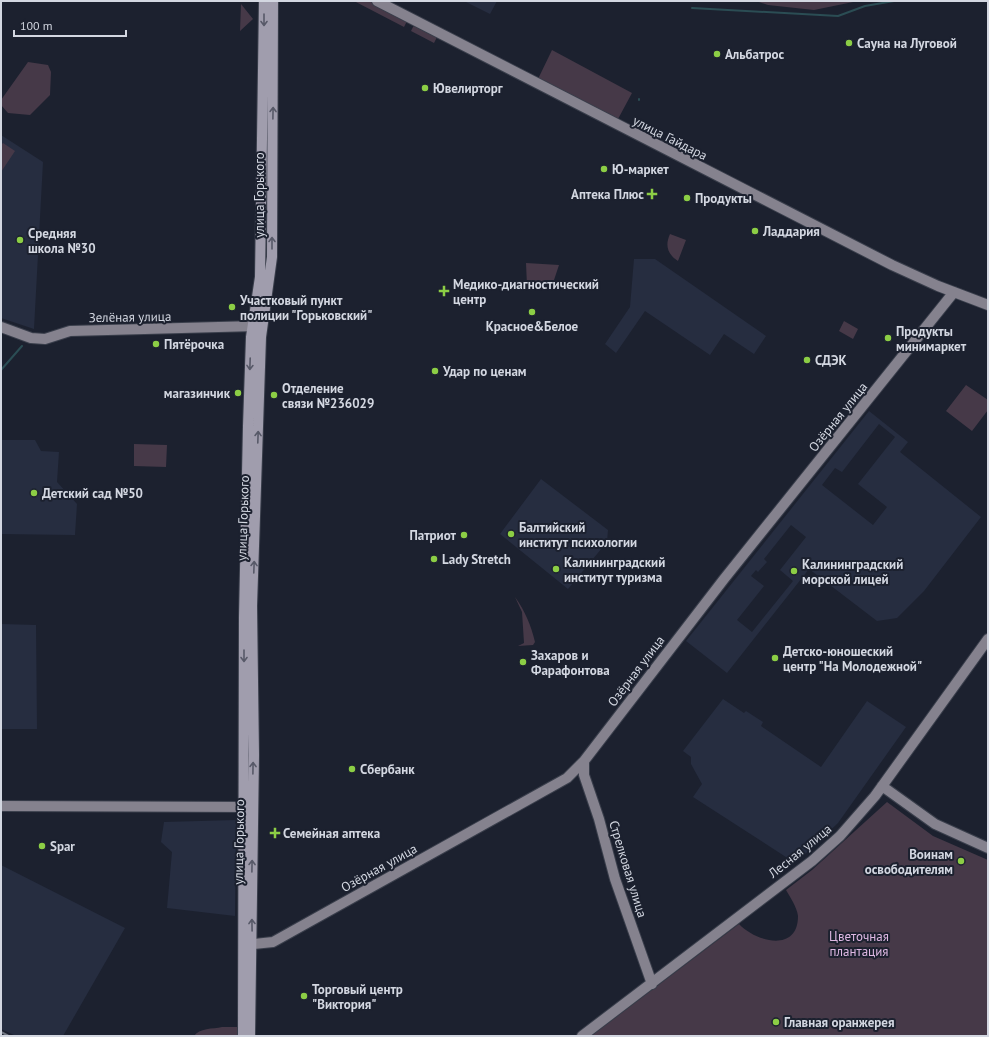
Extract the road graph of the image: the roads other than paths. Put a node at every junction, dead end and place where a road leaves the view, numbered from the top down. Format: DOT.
graph roads {
  1 [pos="264,1"];
  2 [pos="273,1"];
  3 [pos="377,1"];
  4 [pos="954,292"];
  5 [pos="988,305"];
  6 [pos="258,326"];
  7 [pos="1,327"];
  8 [pos="988,639"];
  9 [pos="584,761"];
  10 [pos="882,786"];
  11 [pos="1,806"];
  12 [pos="248,807"];
  13 [pos="988,848"];
  14 [pos="248,945"];
  15 [pos="652,984"];
  16 [pos="243,1036"];
  17 [pos="250,1036"];
  18 [pos="582,1036"];
  1 -- 6 [label="main road, улица Горького, one-way"];
  6 -- 2 [label="main road, улица Горького, one-way"];
  3 -- 4 [label="street, улица Гайдара"];
  4 -- 5 [label="street, улица Гайдара"];
  4 -- 9 [label="street, Озёрная улица"];
  6 -- 7 [label="street, Зелёная улица"];
  6 -- 12 [label="main road, улица Горького"];
  8 -- 10 [label="street, Лесная улица"];
  9 -- 14 [label="street, Озёрная улица"];
  9 -- 15 [label="street, Стрелковая улица"];
  10 -- 13 [label="street"];
  10 -- 15 [label="street, Лесная улица"];
  11 -- 12 [label="street"];
  12 -- 14 [label="main road, улица Горького"];
  14 -- 16 [label="main road, улица Горького"];
  14 -- 17 [label="main road, улица Горького"];
  15 -- 18 [label="street, Лесная улица"];
}
